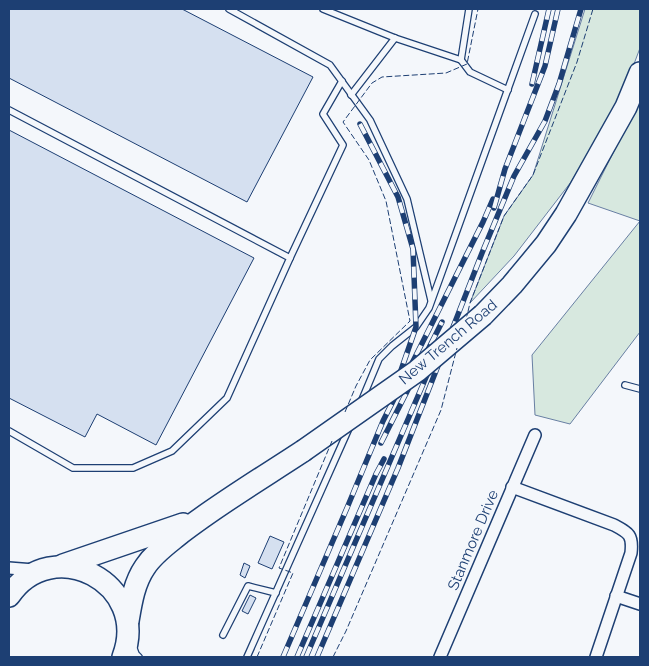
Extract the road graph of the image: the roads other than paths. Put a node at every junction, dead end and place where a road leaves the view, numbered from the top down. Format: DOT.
graph roads {
  1 [pos="229,9"];
  2 [pos="322,9"];
  3 [pos="469,9"];
  4 [pos="535,14"];
  5 [pos="395,38"];
  6 [pos="461,60"];
  7 [pos="640,73"];
  8 [pos="342,81"];
  9 [pos="508,90"];
  10 [pos="351,95"];
  11 [pos="9,110"];
  12 [pos="290,258"];
  13 [pos="432,302"];
  14 [pos="625,385"];
  15 [pos="640,389"];
  16 [pos="9,431"];
  17 [pos="535,435"];
  18 [pos="512,487"];
  19 [pos="200,518"];
  20 [pos="9,568"];
  21 [pos="49,569"];
  22 [pos="276,593"];
  23 [pos="9,596"];
  24 [pos="616,596"];
  25 [pos="640,604"];
  26 [pos="128,628"];
  27 [pos="223,635"];
  28 [pos="123,657"];
  29 [pos="139,657"];
  30 [pos="247,657"];
  31 [pos="440,657"];
  32 [pos="596,657"];
  1 -- 8 [label="lane"];
  2 -- 5 [label="lane"];
  3 -- 6 [label="lane"];
  4 -- 9 [label="lane"];
  5 -- 6 [label="lane"];
  5 -- 10 [label="lane"];
  6 -- 9 [label="lane"];
  7 -- 19 [label="highway, New Trench Road, bridge"];
  8 -- 10 [label="lane"];
  8 -- 12 [label="lane"];
  9 -- 13 [label="lane"];
  10 -- 13 [label="lane"];
  11 -- 12 [label="lane"];
  12 -- 16 [label="lane"];
  13 -- 22 [label="lane"];
  14 -- 15 [label="lane"];
  17 -- 18 [label="street, Stanmore Drive"];
  18 -- 24 [label="street"];
  18 -- 31 [label="street, Stanmore Drive"];
  19 -- 21 [label="highway, New Trench Road"];
  19 -- 26 [label="highway, New Trench Road"];
  20 -- 21 [label="street"];
  21 -- 23 [label="highway, New Trench Road"];
  21 -- 26 [label="highway"];
  22 -- 27 [label="lane"];
  22 -- 30 [label="lane"];
  24 -- 25 [label="street"];
  24 -- 32 [label="street"];
  26 -- 28 [label="highway, New Trench Road"];
  26 -- 29 [label="lane"];
}
